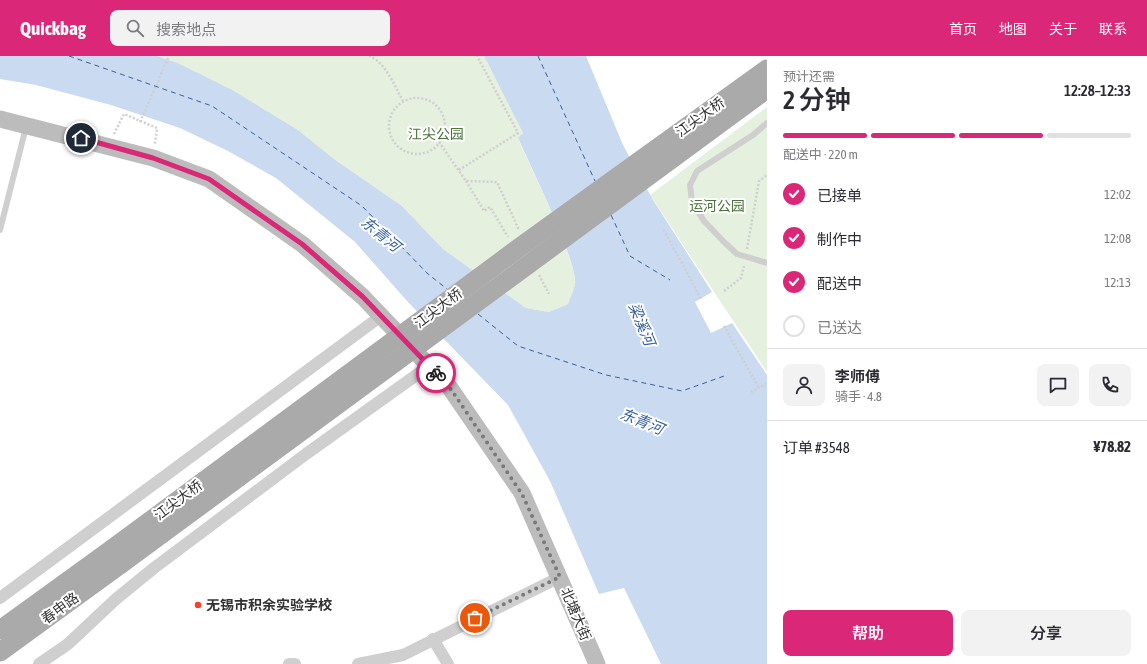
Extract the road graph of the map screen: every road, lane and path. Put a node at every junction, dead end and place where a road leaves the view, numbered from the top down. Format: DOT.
graph roads {
  1 [pos="169,56"];
  2 [pos="369,56"];
  3 [pos="477,56"];
  4 [pos="767,69"];
  5 [pos="767,89"];
  6 [pos="403,101"];
  7 [pos="0,119"];
  8 [pos="140,122"];
  9 [pos="767,123"];
  10 [pos="27,125"];
  11 [pos="157,128"];
  12 [pos="439,142"];
  13 [pos="108,145"];
  14 [pos="459,170"];
  15 [pos="767,175"];
  16 [pos="466,180"];
  17 [pos="0,230"];
  18 [pos="664,230"];
  19 [pos="519,244"];
  20 [pos="746,256"];
  21 [pos="767,263"];
  22 [pos="537,271"];
  23 [pos="724,291"];
  24 [pos="549,294"];
  25 [pos="701,299"];
  26 [pos="381,316"];
  27 [pos="724,326"];
  28 [pos="429,366"];
  29 [pos="766,384"];
  30 [pos="758,388"];
  31 [pos="751,392"];
  32 [pos="116,557"];
  33 [pos="560,577"];
  34 [pos="0,598"];
  35 [pos="0,630"];
  36 [pos="433,639"];
  37 [pos="0,652"];
  38 [pos="39,664"];
  39 [pos="289,664"];
  40 [pos="295,664"];
  41 [pos="358,664"];
  42 [pos="448,664"];
  43 [pos="597,664"];
  1 -- 8 [label="path"];
  2 -- 6 [label="path"];
  3 -- 14 [label="path"];
  4 -- 19 [label="main road, 江尖大桥, bridge"];
  5 -- 32 [label="main road, 江尖大桥, bridge"];
  6 -- 12 [label="path"];
  6 -- 12 [label="path"];
  7 -- 10 [label="main road, 北塘大街"];
  8 -- 11 [label="path"];
  8 -- 13 [label="path"];
  9 -- 20 [label="lane"];
  10 -- 13 [label="main road, 北塘大街"];
  10 -- 17 [label="lane"];
  12 -- 14 [label="path"];
  13 -- 26 [label="main road, 北塘大街"];
  14 -- 16 [label="path"];
  15 -- 20 [label="path"];
  16 -- 19 [label="path"];
  16 -- 19 [label="path"];
  18 -- 25 [label="path"];
  19 -- 32 [label="main road, 江尖大桥, bridge"];
  20 -- 21 [label="lane"];
  20 -- 23 [label="path"];
  22 -- 24 [label="path"];
  26 -- 28 [label="main road, 北塘大街"];
  26 -- 34 [label="street"];
  27 -- 30 [label="path"];
  28 -- 33 [label="main road, 北塘大街"];
  28 -- 38 [label="street"];
  29 -- 30 [label="path"];
  30 -- 31 [label="path"];
  32 -- 35 [label="main road, 春申路"];
  32 -- 37 [label="main road, 春申路"];
  33 -- 36 [label="street"];
  33 -- 43 [label="main road, 北塘大街"];
  36 -- 41 [label="street"];
  36 -- 42 [label="street"];
  39 -- 40 [label="street"];
}
